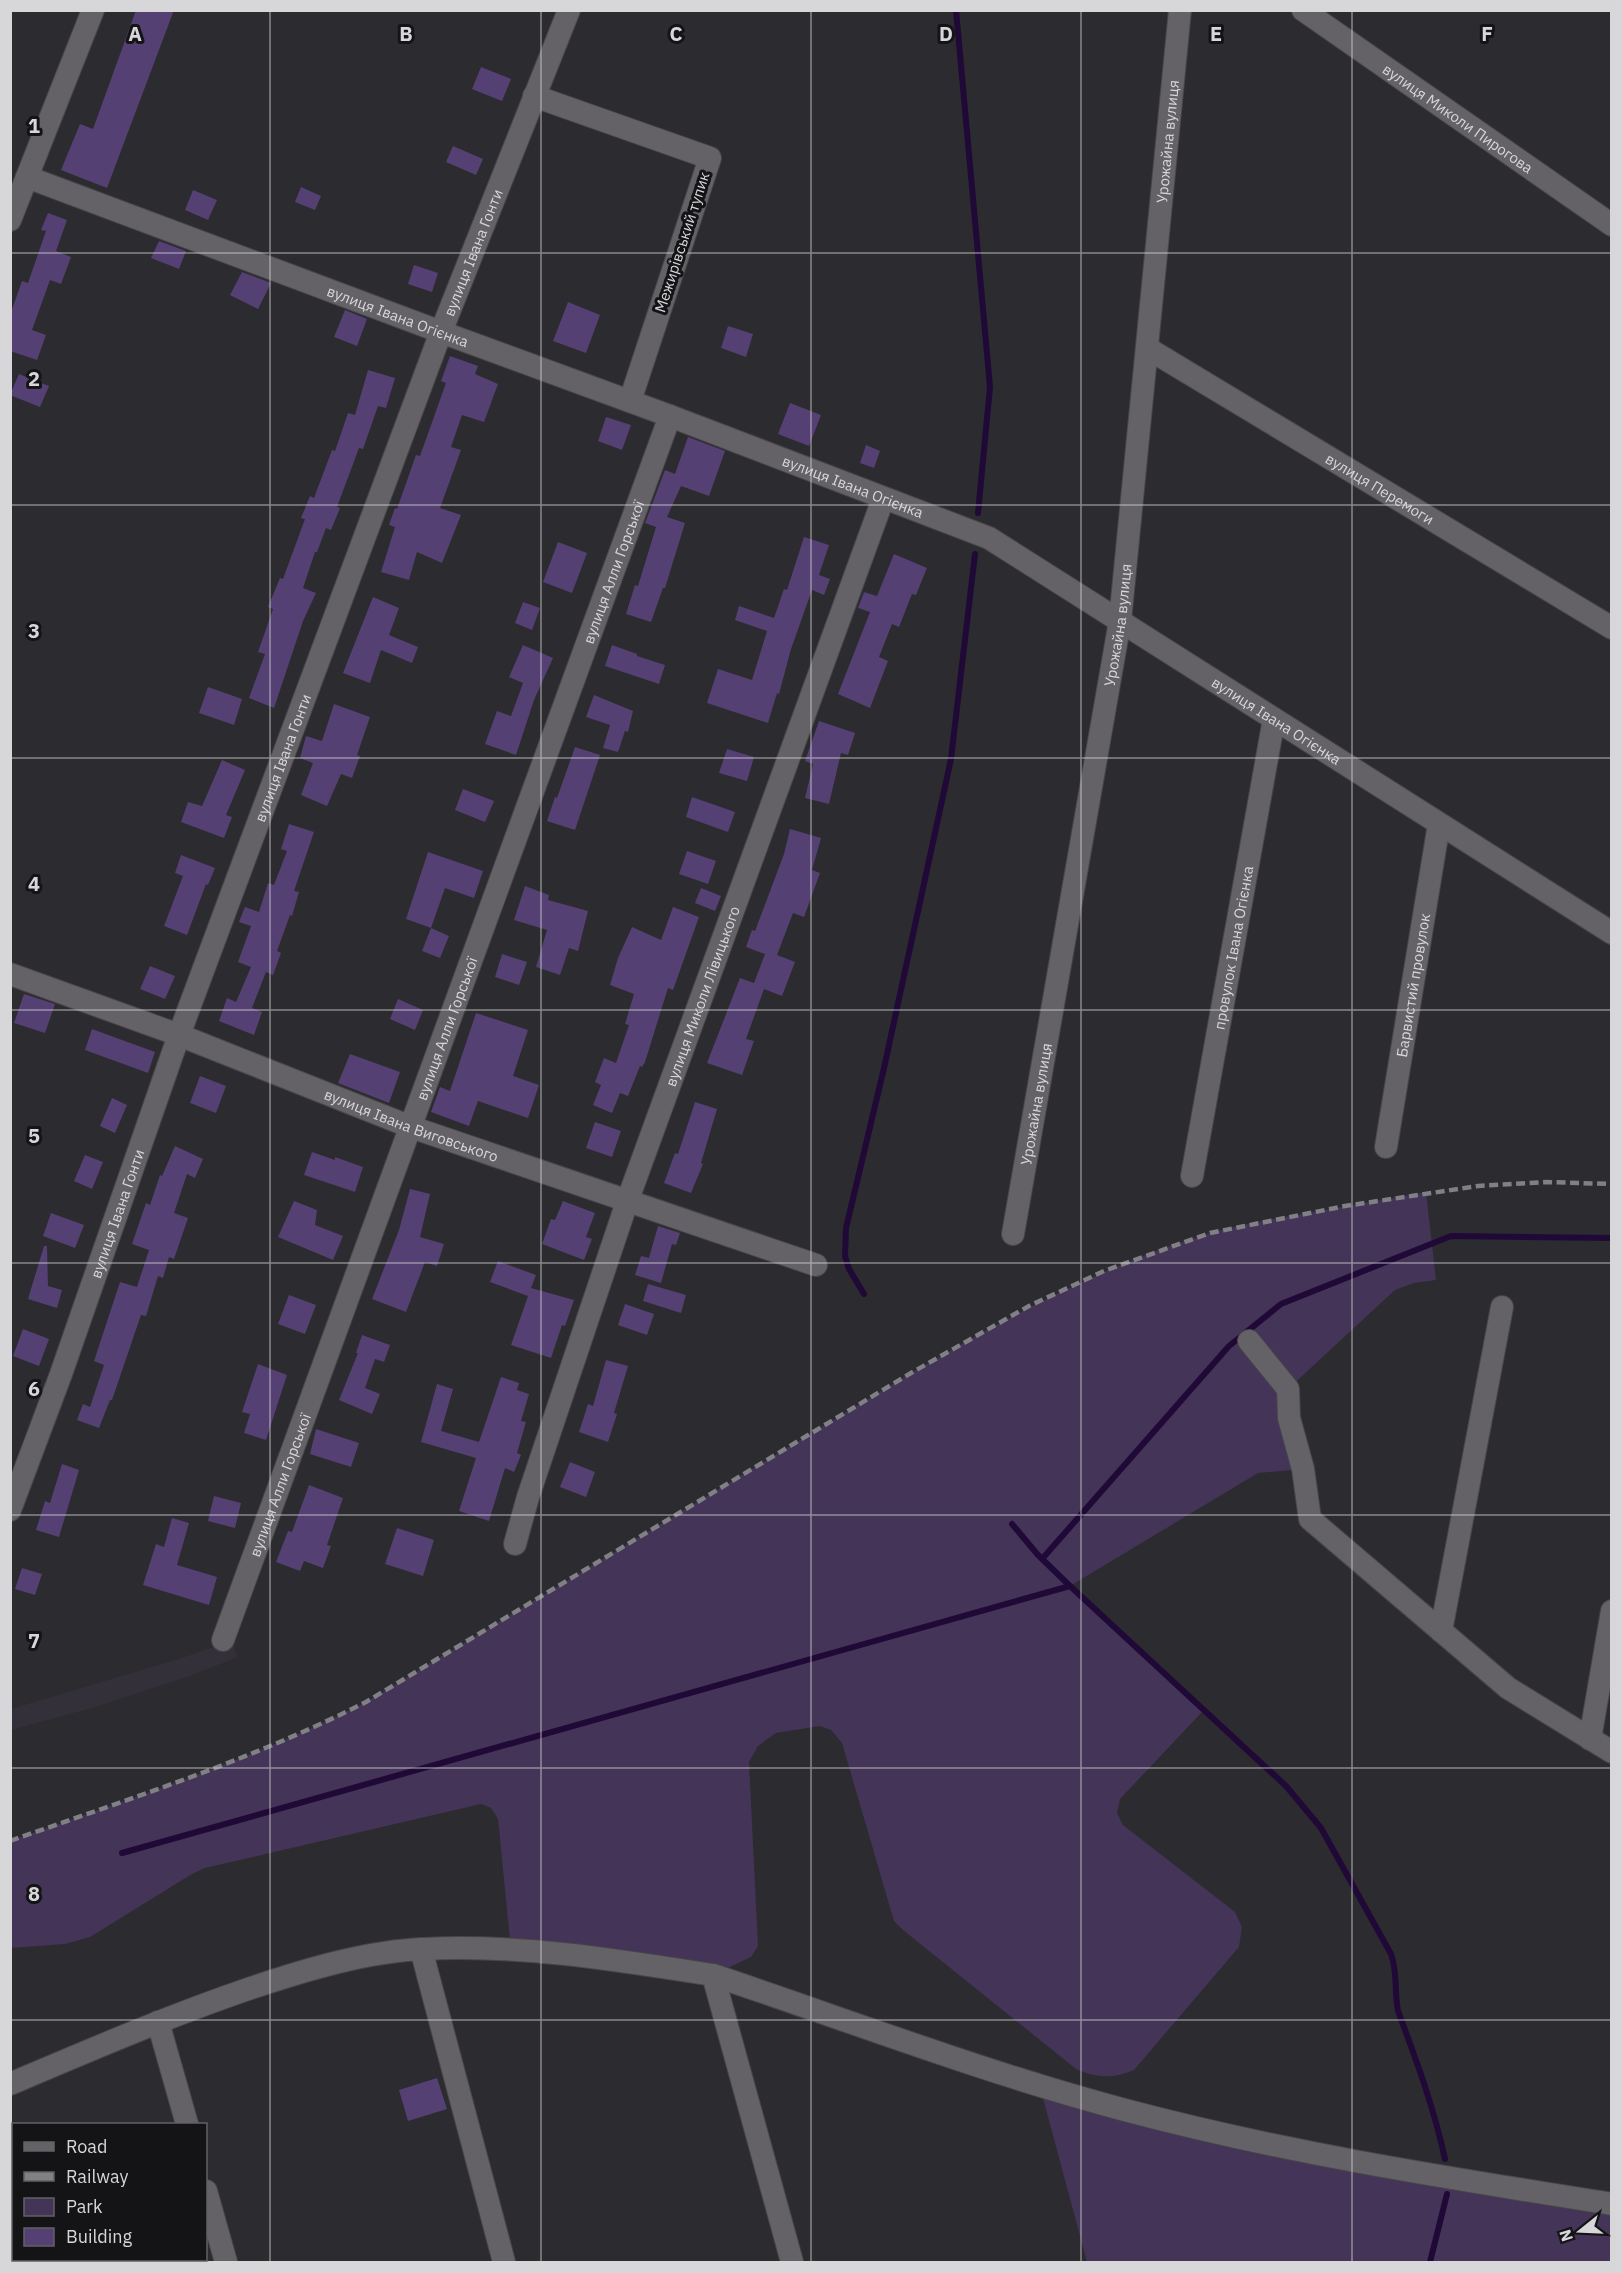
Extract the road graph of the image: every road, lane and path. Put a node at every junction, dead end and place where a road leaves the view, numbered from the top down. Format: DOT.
graph roads {
  1 [pos="93,10"];
  2 [pos="569,10"];
  3 [pos="1180,10"];
  4 [pos="1304,10"];
  5 [pos="534,96"];
  6 [pos="27,177"];
  7 [pos="10,220"];
  8 [pos="1611,225"];
  9 [pos="441,332"];
  10 [pos="1147,348"];
  11 [pos="630,401"];
  12 [pos="670,416"];
  13 [pos="883,499"];
  14 [pos="1120,621"];
  15 [pos="1611,628"];
  16 [pos="1274,719"];
  17 [pos="1439,824"];
  18 [pos="1611,933"];
  19 [pos="10,974"];
  20 [pos="179,1035"];
  21 [pos="411,1127"];
  22 [pos="1386,1147"];
  23 [pos="1192,1176"];
  24 [pos="627,1202"];
  25 [pos="1013,1234"];
  26 [pos="816,1265"];
  27 [pos="1502,1307"];
  28 [pos="1249,1341"];
  29 [pos="10,1510"];
  30 [pos="515,1544"];
  31 [pos="1611,1611"];
  32 [pos="1441,1631"];
  33 [pos="224,1640"];
  34 [pos="1590,1739"];
  35 [pos="1611,1752"];
  36 [pos="421,1948"];
  37 [pos="713,1975"];
  38 [pos="158,2022"];
  39 [pos="10,2084"];
  40 [pos="187,2123"];
  41 [pos="207,2195"];
  42 [pos="1611,2204"];
  43 [pos="226,2262"];
  44 [pos="504,2262"];
  45 [pos="792,2262"];
  1 -- 6 [label="street"];
  2 -- 5 [label="street, вулиця Івана Гонти"];
  3 -- 10 [label="street, Урожайна вулиця"];
  4 -- 8 [label="street, вулиця Миколи Пирогова"];
  5 -- 9 [label="street, вулиця Івана Гонти"];
  5 -- 11 [label="street, Межирівський тупик"];
  6 -- 7 [label="street"];
  6 -- 9 [label="street, вулиця Івана Огієнка"];
  9 -- 11 [label="street, вулиця Івана Огієнка"];
  9 -- 20 [label="street, вулиця Івана Гонти"];
  10 -- 14 [label="street, Урожайна вулиця"];
  10 -- 15 [label="street, вулиця Перемоги"];
  11 -- 12 [label="street, вулиця Івана Огієнка"];
  12 -- 13 [label="street, вулиця Івана Огієнка"];
  12 -- 21 [label="street, вулиця Алли Горської"];
  13 -- 14 [label="street, вулиця Івана Огієнка"];
  13 -- 24 [label="street, вулиця Миколи Лівицького"];
  14 -- 16 [label="street, вулиця Івана Огієнка"];
  14 -- 25 [label="street, Урожайна вулиця"];
  16 -- 17 [label="street, вулиця Івана Огієнка"];
  16 -- 23 [label="street, провулок Івана Огієнка"];
  17 -- 18 [label="street, вулиця Івана Огієнка"];
  17 -- 22 [label="street, Барвистий провулок"];
  19 -- 20 [label="street, вулиця Івана Виговського"];
  20 -- 21 [label="street, вулиця Івана Виговського"];
  20 -- 29 [label="street, вулиця Івана Гонти"];
  21 -- 24 [label="street, вулиця Івана Виговського"];
  21 -- 33 [label="street, вулиця Алли Горської"];
  24 -- 26 [label="street, вулиця Івана Виговського"];
  24 -- 30 [label="street, вулиця Миколи Лівицького"];
  27 -- 32 [label="street"];
  28 -- 32 [label="street"];
  31 -- 34 [label="street"];
  32 -- 34 [label="street"];
  34 -- 35 [label="street"];
  36 -- 37 [label="street"];
  36 -- 38 [label="street"];
  36 -- 44 [label="street"];
  37 -- 42 [label="street"];
  37 -- 45 [label="street"];
  38 -- 39 [label="street"];
  38 -- 40 [label="street"];
  41 -- 43 [label="street"];
}
